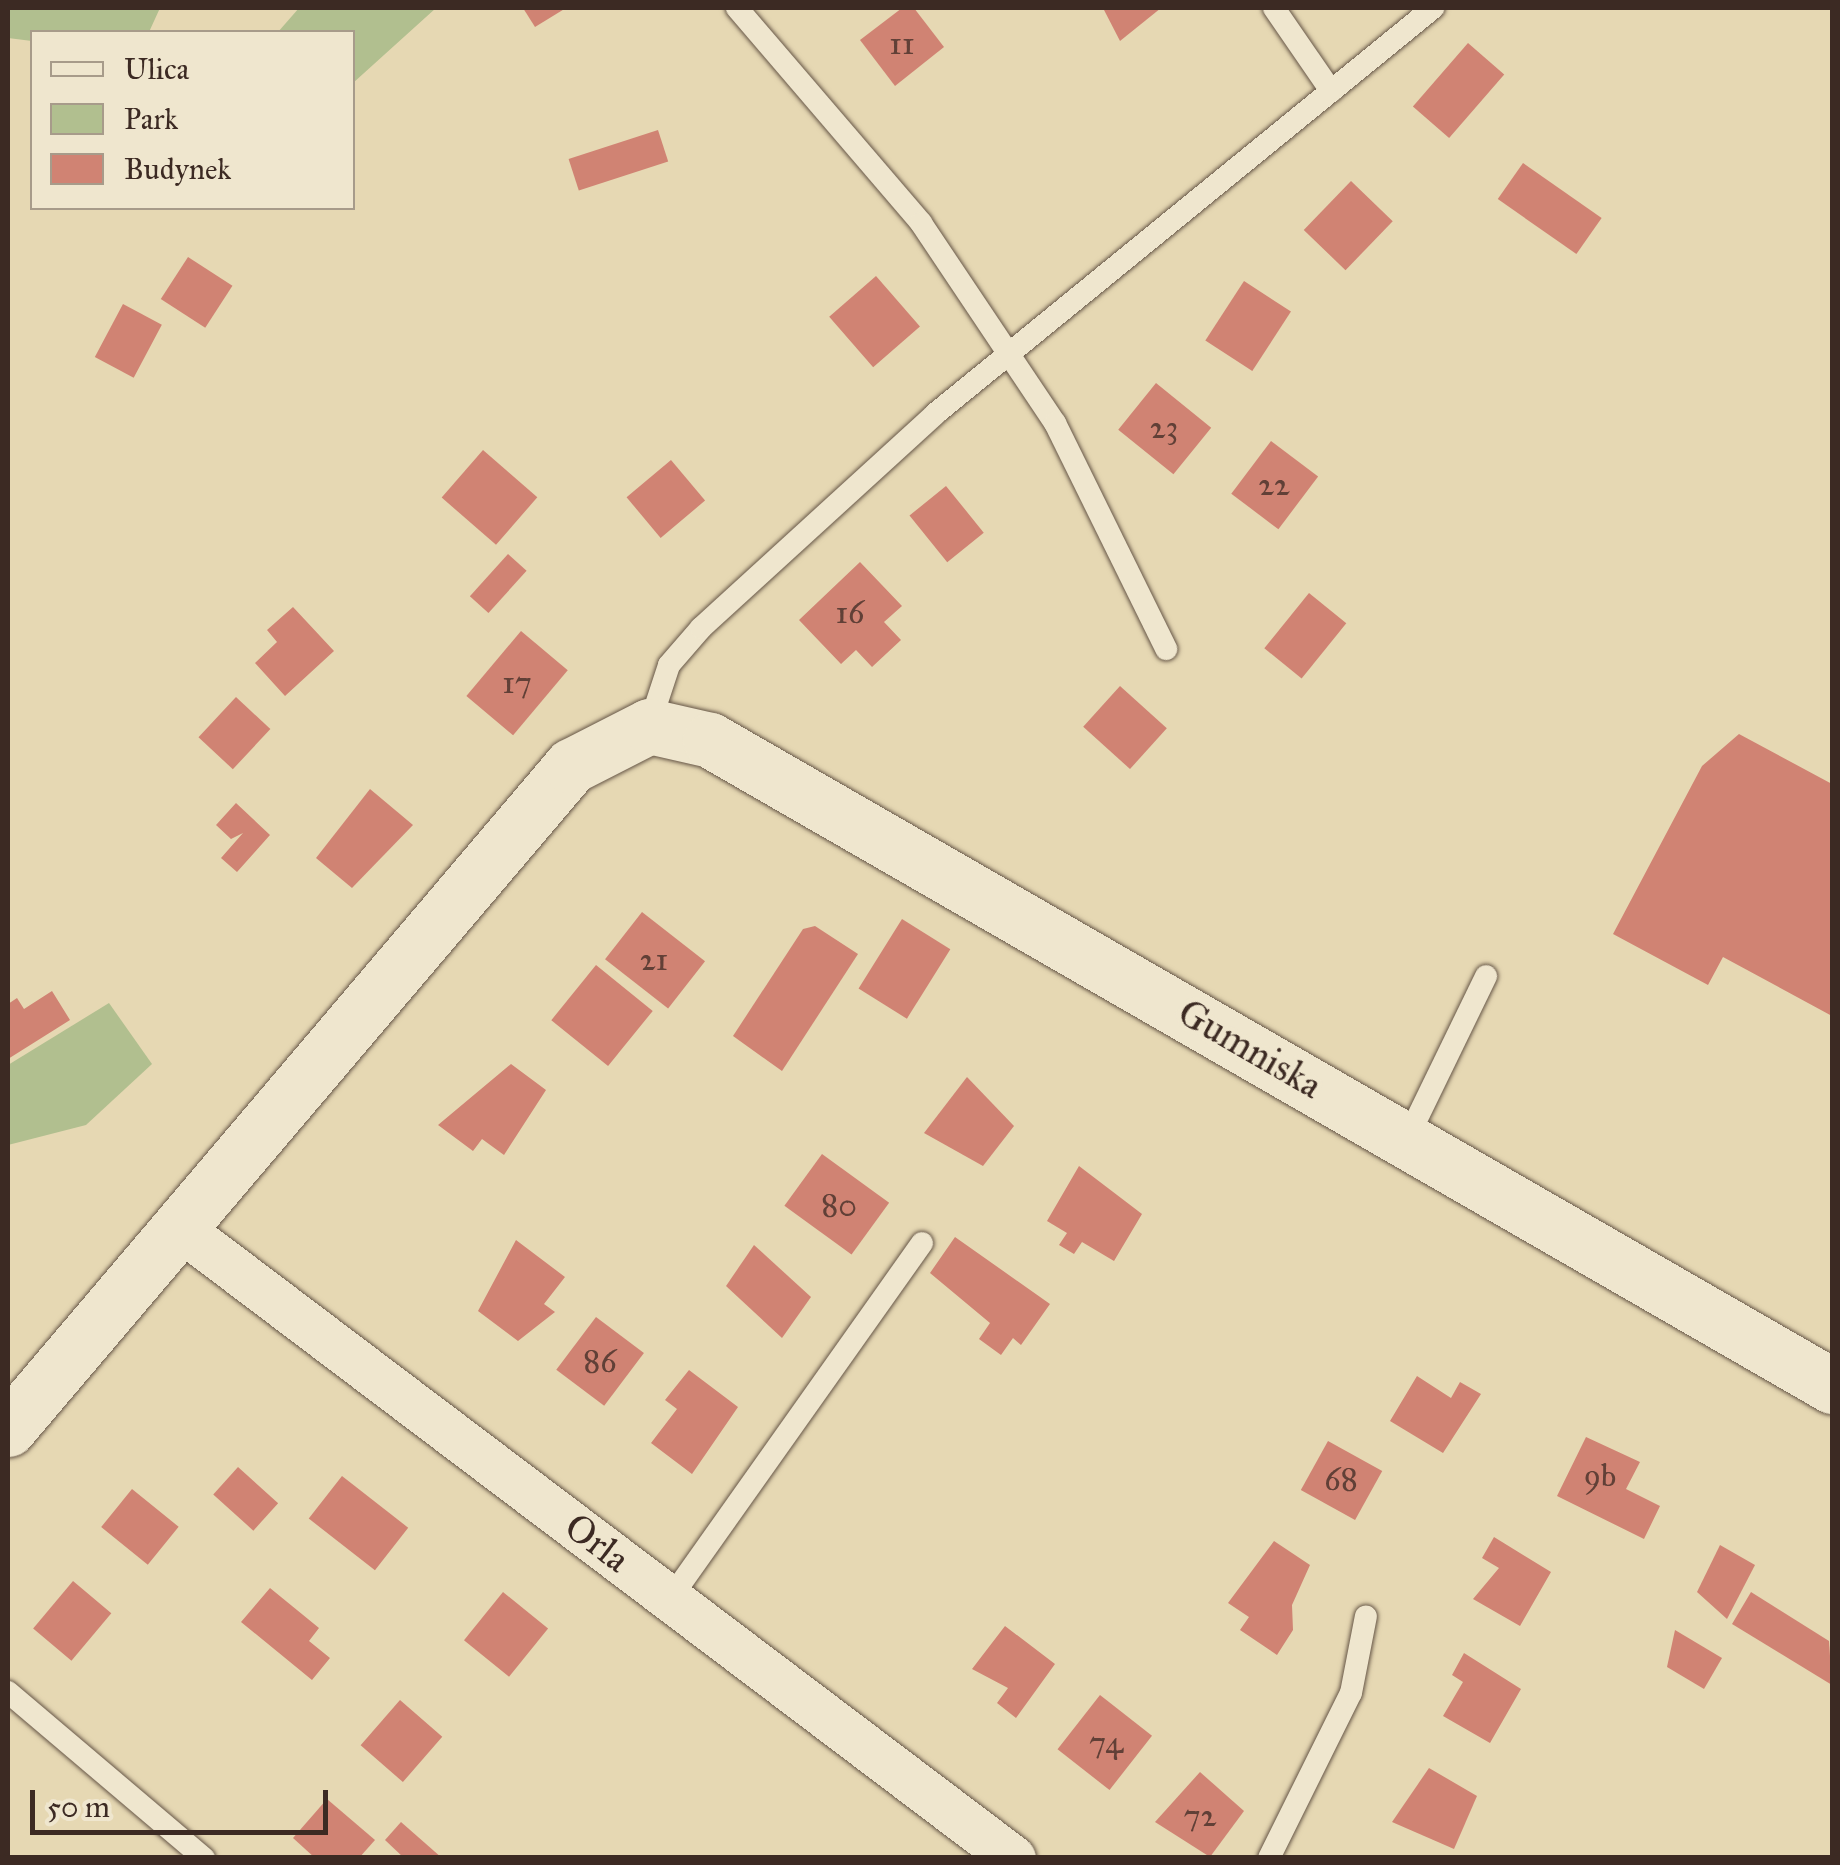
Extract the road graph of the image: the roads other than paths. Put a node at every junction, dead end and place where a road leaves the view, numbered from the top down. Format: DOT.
graph roads {
  1 [pos="736,8"];
  2 [pos="1274,8"];
  3 [pos="1433,8"];
  4 [pos="1331,91"];
  5 [pos="1008,354"];
  6 [pos="1166,648"];
  7 [pos="655,726"];
  8 [pos="1486,976"];
  9 [pos="1407,1139"];
  10 [pos="181,1229"];
  11 [pos="922,1243"];
  12 [pos="1832,1386"];
  13 [pos="8,1429"];
  14 [pos="670,1599"];
  15 [pos="1366,1616"];
  16 [pos="8,1692"];
  17 [pos="204,1858"];
  18 [pos="1013,1858"];
  19 [pos="1270,1858"];
  1 -- 5 [label="lane"];
  2 -- 4 [label="lane"];
  3 -- 4 [label="lane"];
  4 -- 5 [label="lane"];
  5 -- 6 [label="lane"];
  5 -- 7 [label="lane"];
  7 -- 9 [label="street, Gumniska"];
  7 -- 10 [label="street"];
  8 -- 9 [label="lane"];
  9 -- 12 [label="street, Gumniska"];
  10 -- 13 [label="street"];
  10 -- 14 [label="street, Orla"];
  11 -- 14 [label="lane"];
  14 -- 18 [label="street, Orla"];
  15 -- 19 [label="lane"];
  16 -- 17 [label="lane"];
}
